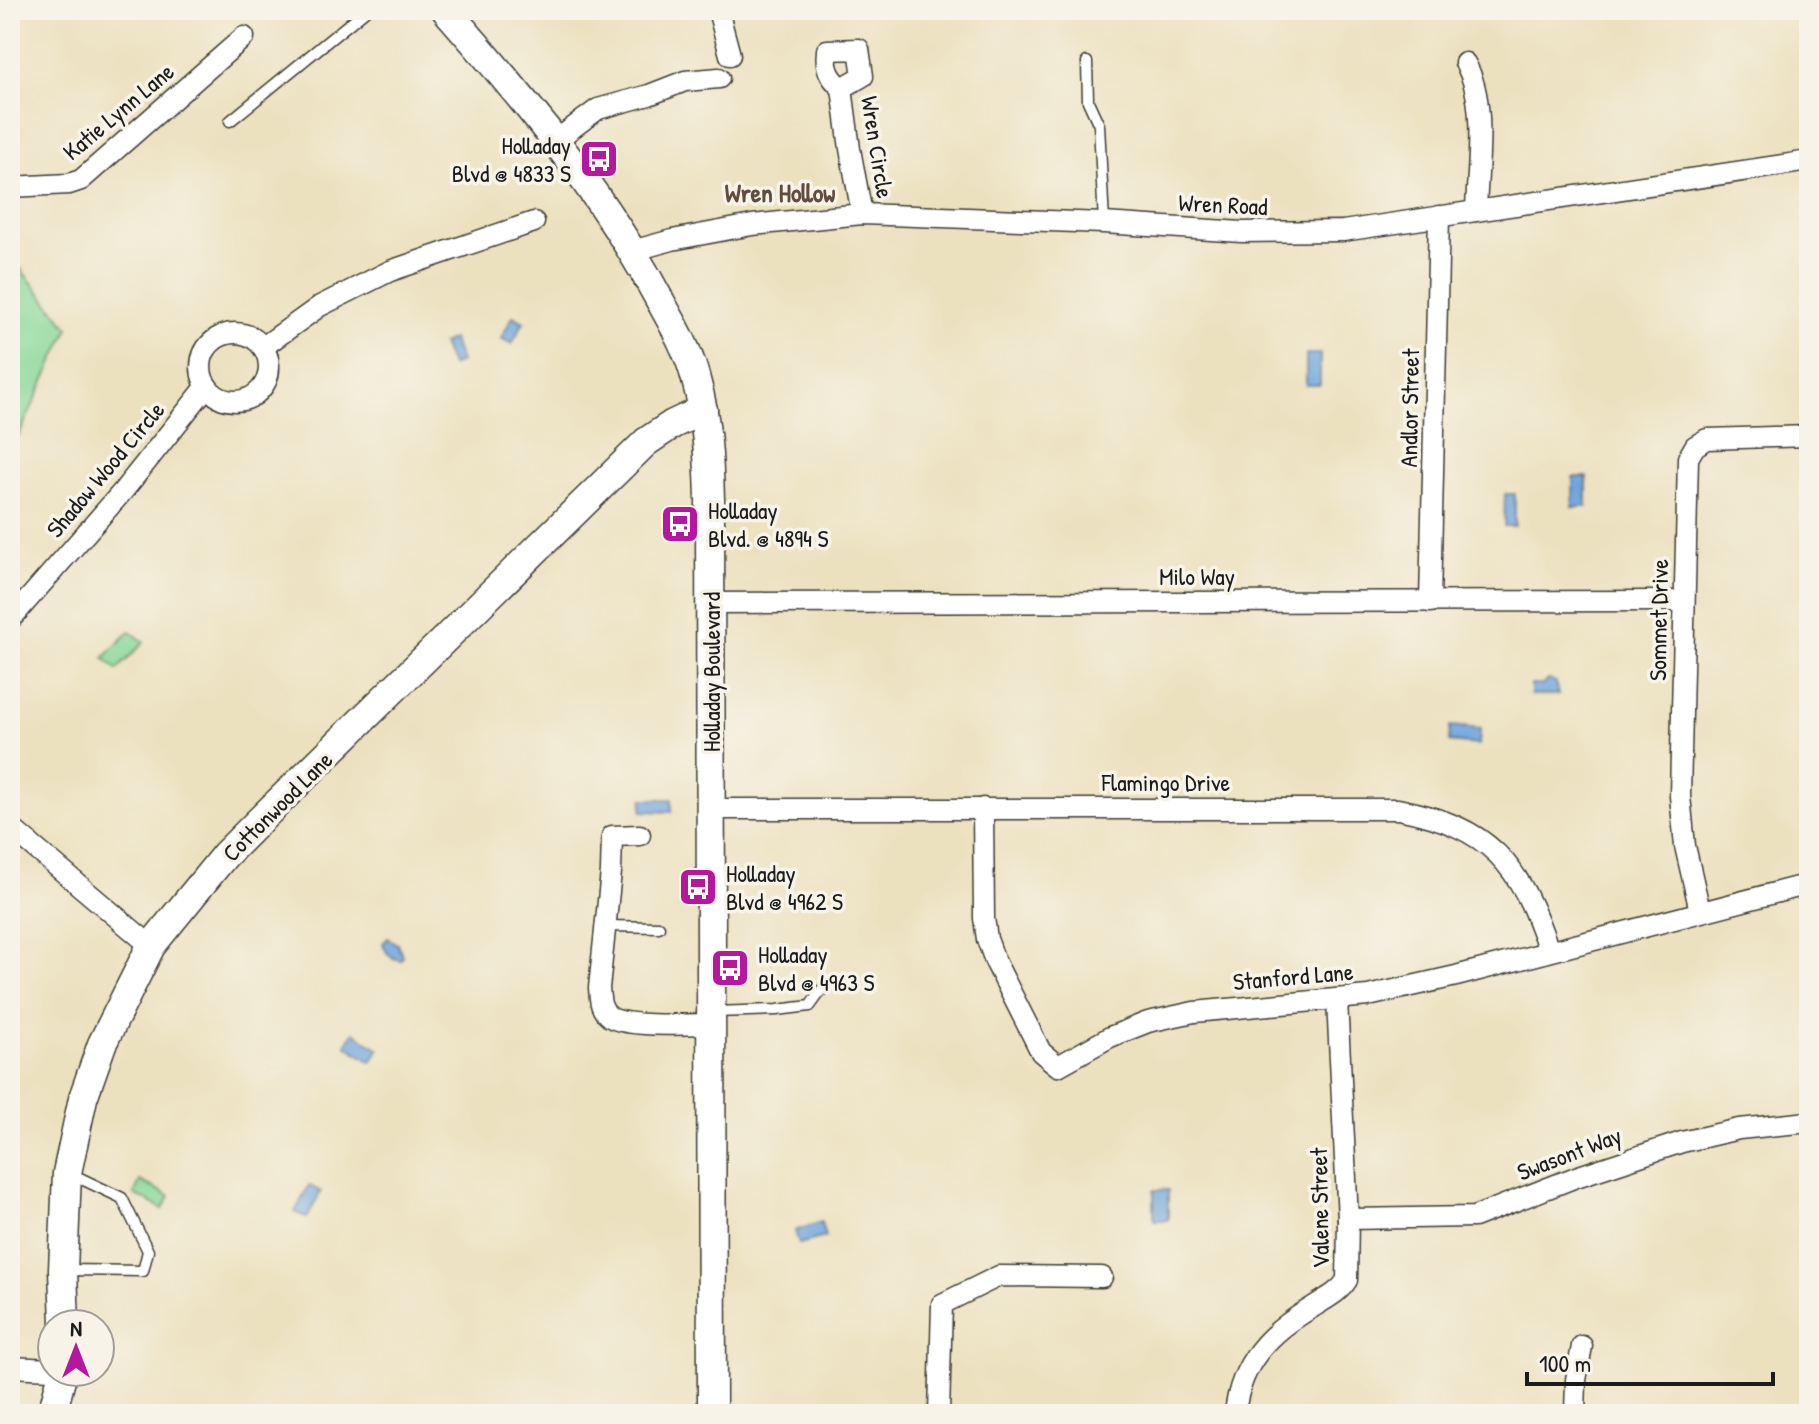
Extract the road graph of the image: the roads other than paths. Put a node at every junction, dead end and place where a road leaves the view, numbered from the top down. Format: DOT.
graph roads {
  1 [pos="366,10"];
  2 [pos="446,10"];
  3 [pos="718,10"];
  4 [pos="244,37"];
  5 [pos="730,55"];
  6 [pos="1087,62"];
  7 [pos="1465,63"];
  8 [pos="719,78"];
  9 [pos="842,88"];
  10 [pos="230,121"];
  11 [pos="555,141"];
  12 [pos="1809,161"];
  13 [pos="10,187"];
  14 [pos="1476,211"];
  15 [pos="862,214"];
  16 [pos="1439,216"];
  17 [pos="534,222"];
  18 [pos="1104,223"];
  19 [pos="632,251"];
  20 [pos="263,347"];
  21 [pos="207,386"];
  22 [pos="703,410"];
  23 [pos="1809,436"];
  24 [pos="1684,601"];
  25 [pos="1430,602"];
  26 [pos="710,603"];
  27 [pos="10,620"];
  28 [pos="983,808"];
  29 [pos="712,809"];
  30 [pos="10,827"];
  31 [pos="640,835"];
  32 [pos="1809,884"];
  33 [pos="1700,911"];
  34 [pos="606,926"];
  35 [pos="659,927"];
  36 [pos="151,946"];
  37 [pos="1549,951"];
  38 [pos="826,984"];
  39 [pos="1337,1000"];
  40 [pos="712,1018"];
  41 [pos="1809,1122"];
  42 [pos="67,1173"];
  43 [pos="1348,1219"];
  44 [pos="63,1270"];
  45 [pos="1102,1277"];
  46 [pos="64,1308"];
  47 [pos="1582,1346"];
  48 [pos="10,1367"];
  49 [pos="36,1368"];
  50 [pos="59,1388"];
  51 [pos="52,1414"];
  52 [pos="712,1414"];
  53 [pos="939,1414"];
  54 [pos="1235,1414"];
  55 [pos="1575,1414"];
  1 -- 10 [label="lane"];
  2 -- 11 [label="main road, Holladay Boulevard"];
  3 -- 5 [label="street"];
  4 -- 13 [label="street, Katie Lynn Lane"];
  6 -- 18 [label="lane"];
  7 -- 14 [label="street"];
  8 -- 11 [label="street"];
  9 -- 15 [label="street, Wren Circle"];
  11 -- 19 [label="main road, Holladay Boulevard"];
  12 -- 14 [label="street, Wren Road"];
  14 -- 16 [label="street, Wren Road"];
  15 -- 18 [label="street, Wren Road"];
  15 -- 19 [label="street, Wren Road"];
  16 -- 18 [label="street, Wren Road"];
  16 -- 25 [label="street, Andlor Street"];
  17 -- 20 [label="street"];
  19 -- 22 [label="main road, Holladay Boulevard"];
  20 -- 21 [label="street"];
  20 -- 21 [label="street"];
  21 -- 27 [label="street, Shadow Wood Circle"];
  22 -- 26 [label="main road, Holladay Boulevard"];
  22 -- 36 [label="main road, Cottonwood Lane"];
  23 -- 24 [label="street, Sommet Drive"];
  24 -- 25 [label="street, Milo Way"];
  24 -- 33 [label="street, Sommet Drive"];
  25 -- 26 [label="street, Milo Way"];
  26 -- 29 [label="main road, Holladay Boulevard"];
  28 -- 29 [label="street, Flamingo Drive"];
  28 -- 37 [label="street, Flamingo Drive"];
  28 -- 39 [label="street, Stanford Lane"];
  29 -- 40 [label="main road, Holladay Boulevard"];
  30 -- 36 [label="street"];
  31 -- 34 [label="street"];
  32 -- 33 [label="street, Stanford Lane"];
  33 -- 37 [label="street, Stanford Lane"];
  34 -- 35 [label="lane"];
  34 -- 40 [label="street"];
  36 -- 42 [label="main road, Cottonwood Lane"];
  37 -- 39 [label="street, Stanford Lane"];
  38 -- 40 [label="lane"];
  39 -- 43 [label="street, Valene Street"];
  40 -- 52 [label="main road, Holladay Boulevard"];
  41 -- 43 [label="street, Swasont Way"];
  42 -- 44 [label="main road, Cottonwood Lane"];
  42 -- 44 [label="lane"];
  43 -- 54 [label="street, Valene Street"];
  44 -- 46 [label="main road, Cottonwood Lane"];
  45 -- 53 [label="street"];
  47 -- 55 [label="street"];
  48 -- 49 [label="street"];
  50 -- 51 [label="main road"];
}
